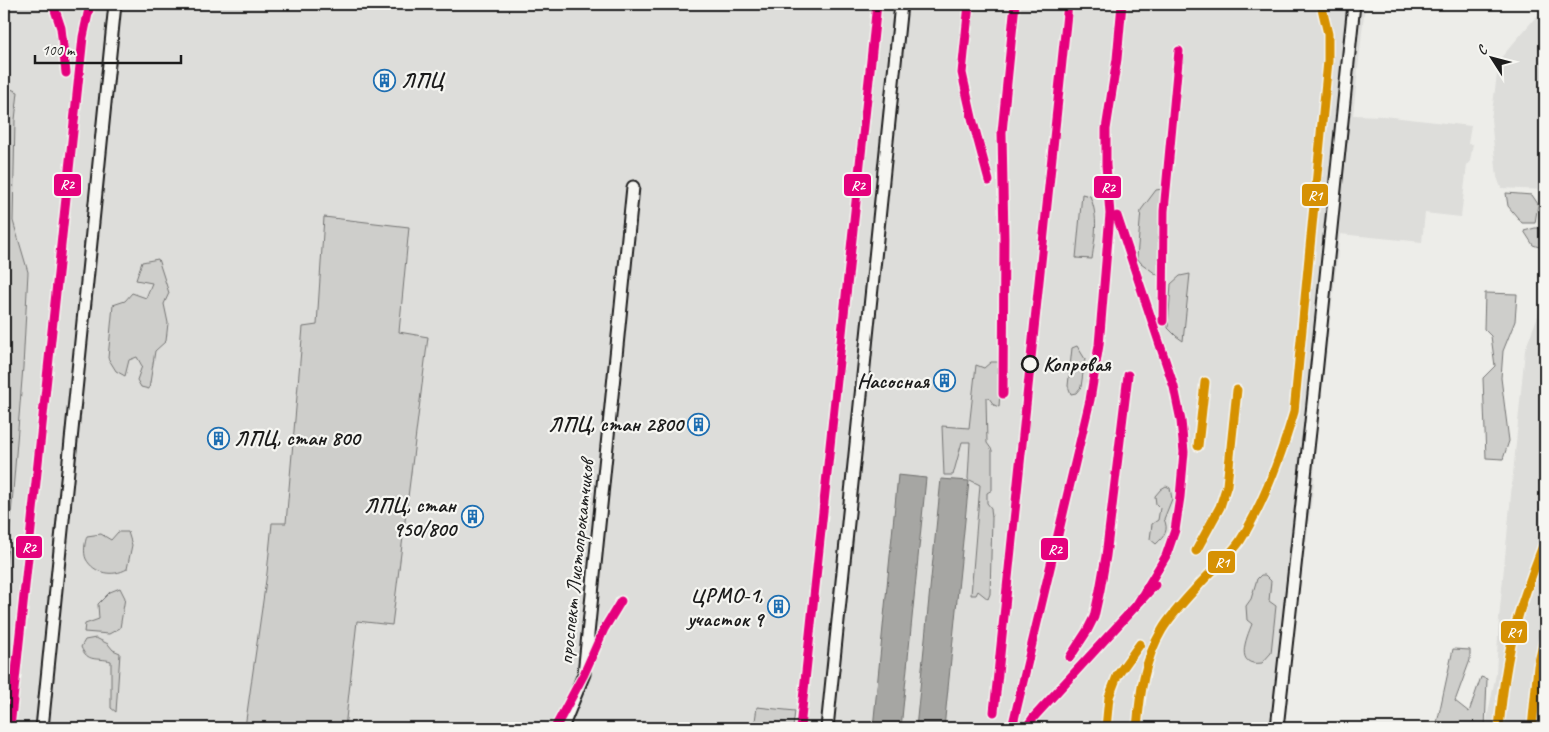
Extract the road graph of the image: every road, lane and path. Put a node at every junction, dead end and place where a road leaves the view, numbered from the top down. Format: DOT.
graph roads {
  1 [pos="115,4"];
  2 [pos="902,4"];
  3 [pos="1354,4"];
  4 [pos="633,187"];
  5 [pos="42,728"];
  6 [pos="562,728"];
  7 [pos="827,728"];
  8 [pos="1277,728"];
  1 -- 5 [label="street"];
  2 -- 7 [label="street"];
  3 -- 8 [label="street"];
  4 -- 6 [label="street, проспект Листопрокатчиков"];
}
